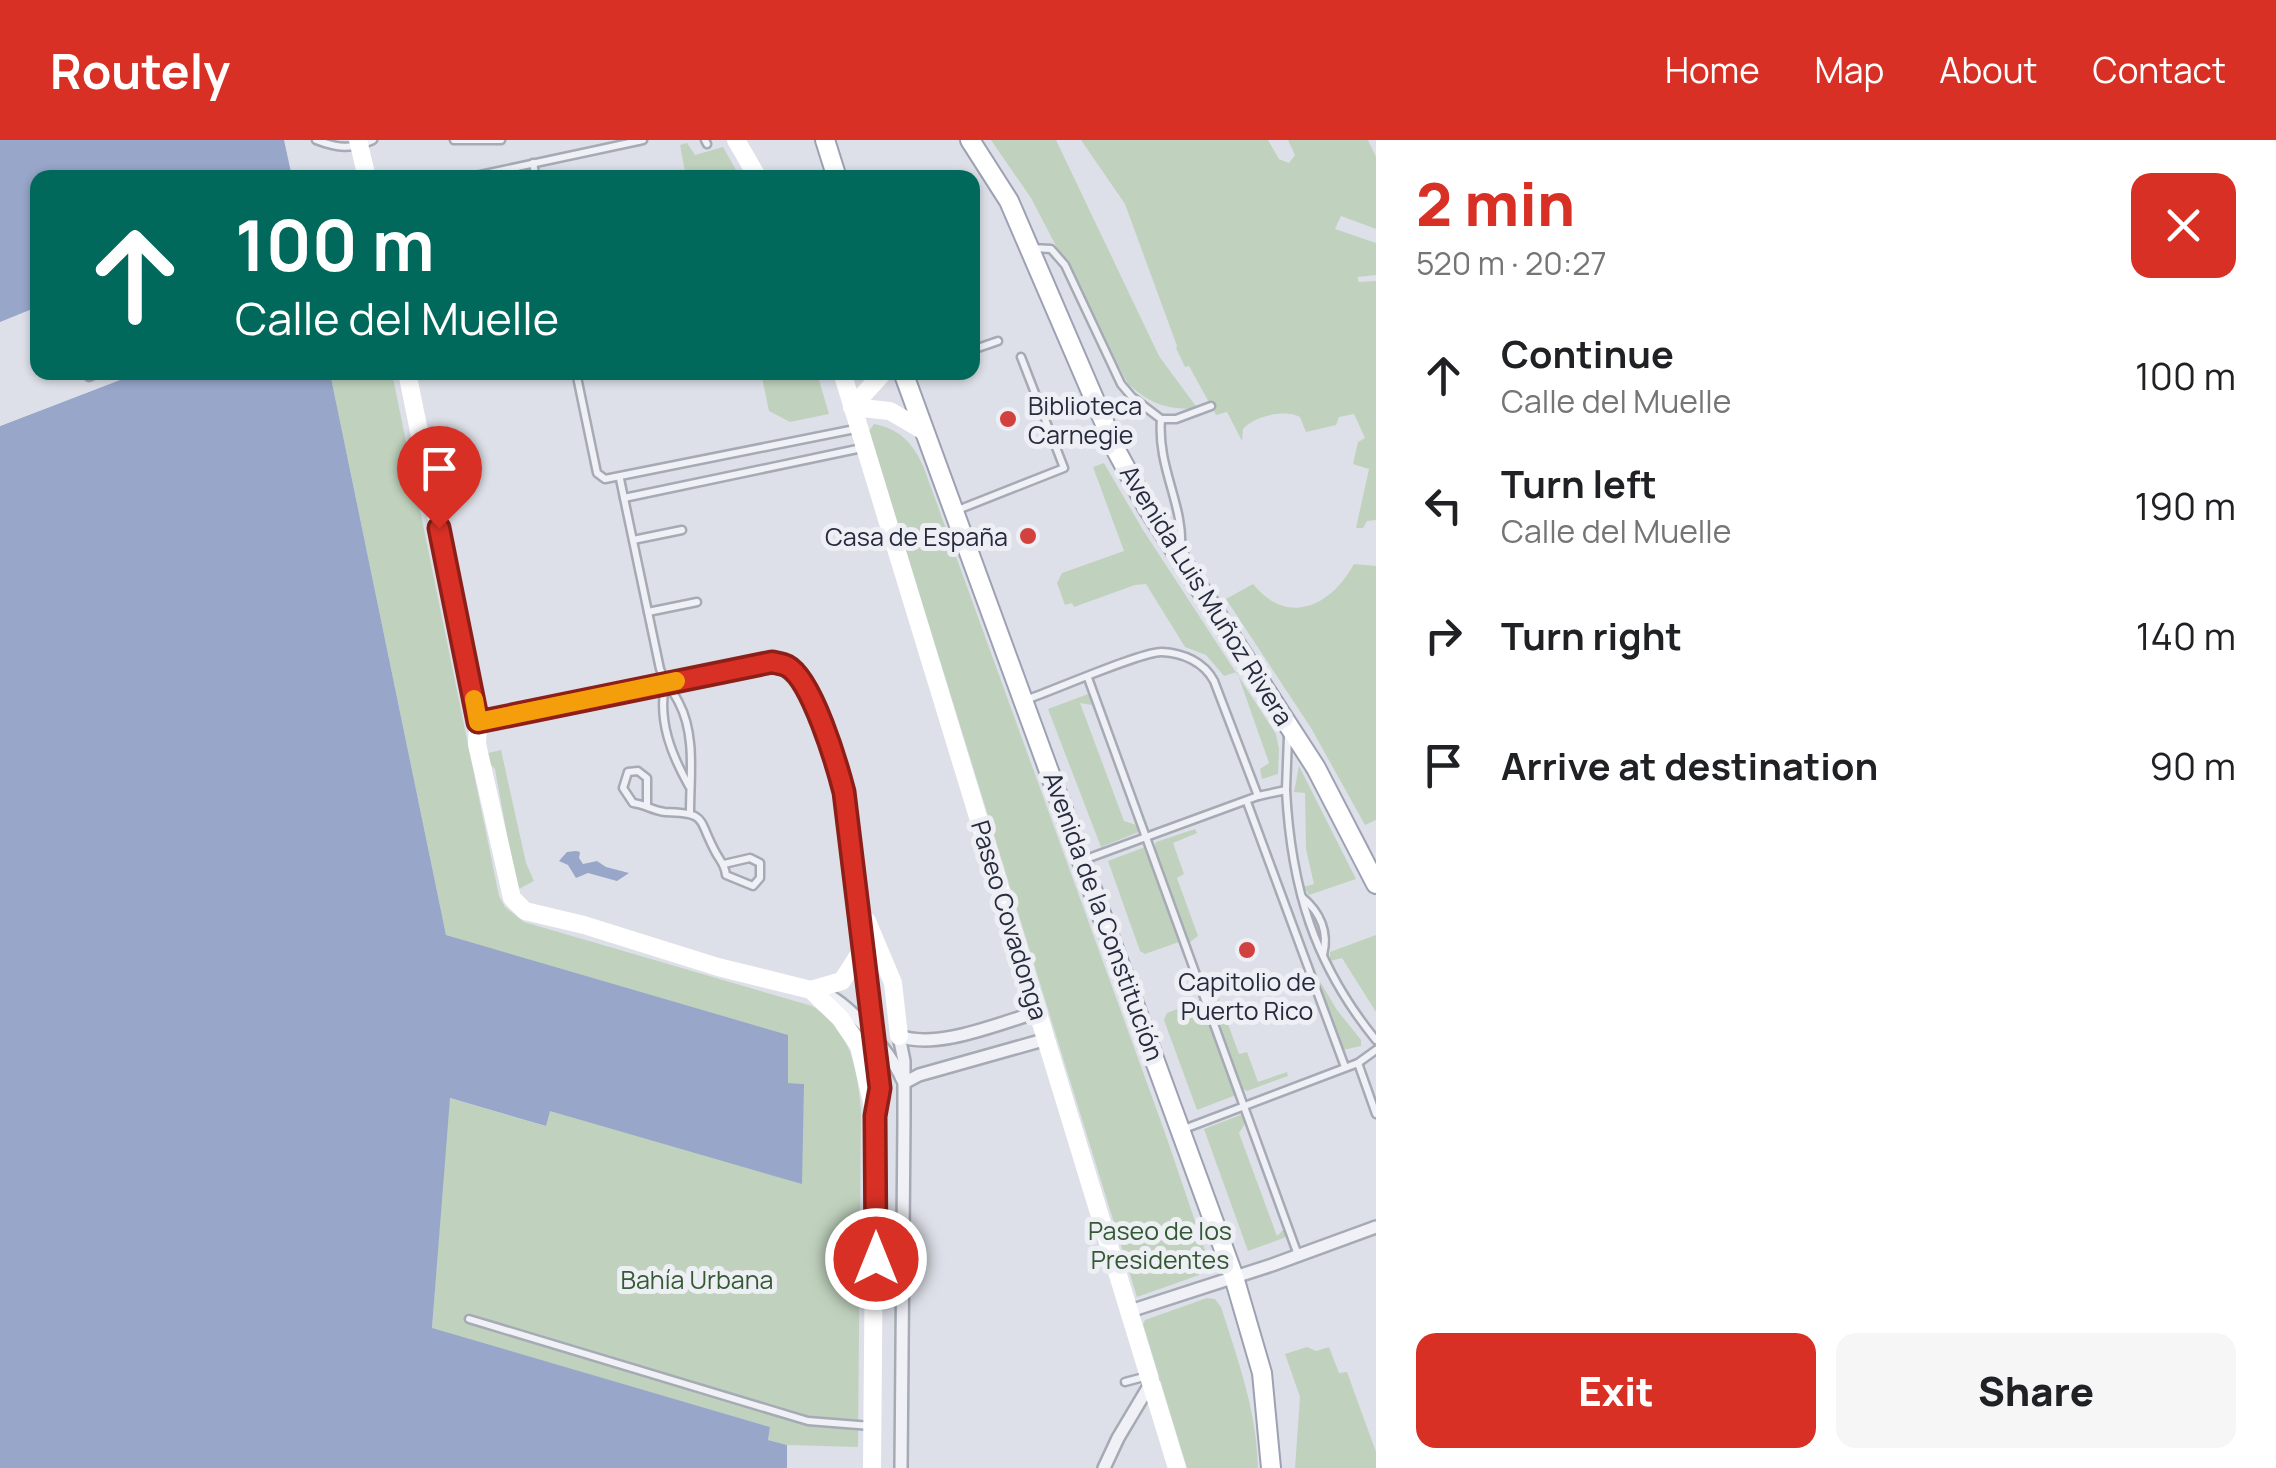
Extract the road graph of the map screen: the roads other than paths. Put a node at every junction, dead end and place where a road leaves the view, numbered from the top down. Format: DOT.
graph roads {
  1 [pos="316,140"];
  2 [pos="501,140"];
  3 [pos="643,140"];
  4 [pos="736,140"];
  5 [pos="824,140"];
  6 [pos="970,140"];
  7 [pos="458,141"];
  8 [pos="364,142"];
  9 [pos="533,163"];
  10 [pos="366,170"];
  11 [pos="502,170"];
  12 [pos="534,170"];
  13 [pos="753,170"];
  14 [pos="833,170"];
  15 [pos="1031,248"];
  16 [pos="998,341"];
  17 [pos="980,347"];
  18 [pos="1021,357"];
  19 [pos="409,380"];
  20 [pos="578,380"];
  21 [pos="844,380"];
  22 [pos="890,380"];
  23 [pos="903,380"];
  24 [pos="1212,406"];
  25 [pos="852,407"];
  26 [pos="1161,419"];
  27 [pos="859,428"];
  28 [pos="924,431"];
  29 [pos="865,448"];
  30 [pos="620,479"];
  31 [pos="624,498"];
  32 [pos="954,511"];
  33 [pos="682,530"];
  34 [pos="633,540"];
  35 [pos="1181,558"];
  36 [pos="697,602"];
  37 [pos="648,612"];
  38 [pos="1088,678"];
  39 [pos="665,683"];
  40 [pos="1025,700"];
  41 [pos="1286,720"];
  42 [pos="478,722"];
  43 [pos="690,787"];
  44 [pos="1286,790"];
  45 [pos="1258,796"];
  46 [pos="1247,802"];
  47 [pos="647,805"];
  48 [pos="690,812"];
  49 [pos="1146,838"];
  50 [pos="1083,860"];
  51 [pos="724,864"];
  52 [pos="1376,884"];
  53 [pos="857,897"];
  54 [pos="863,948"];
  55 [pos="811,990"];
  56 [pos="1038,1012"];
  57 [pos="900,1036"];
  58 [pos="1047,1039"];
  59 [pos="1376,1040"];
  60 [pos="877,1042"];
  61 [pos="1376,1050"];
  62 [pos="1358,1063"];
  63 [pos="1345,1067"];
  64 [pos="904,1083"];
  65 [pos="1244,1107"];
  66 [pos="1376,1114"];
  67 [pos="875,1116"];
  68 [pos="1182,1129"];
  69 [pos="1376,1227"];
  70 [pos="1298,1256"];
  71 [pos="1234,1277"];
  72 [pos="1130,1311"];
  73 [pos="469,1319"];
  74 [pos="1151,1378"];
  75 [pos="1125,1382"];
  76 [pos="873,1426"];
  77 [pos="872,1468"];
  78 [pos="901,1468"];
  79 [pos="1104,1468"];
  80 [pos="1177,1468"];
  81 [pos="1270,1468"];
  1 -- 8 [label="lane"];
  2 -- 7 [label="lane"];
  3 -- 9 [label="lane"];
  4 -- 13 [label="main road"];
  5 -- 14 [label="main road"];
  6 -- 15 [label="main road, Avenida Luis Muñoz Rivera"];
  8 -- 10 [label="main road"];
  9 -- 11 [label="lane"];
  9 -- 12 [label="lane"];
  15 -- 26 [label="lane"];
  15 -- 35 [label="main road, Avenida Luis Muñoz Rivera"];
  16 -- 17 [label="lane"];
  18 -- 32 [label="lane"];
  19 -- 42 [label="main road"];
  20 -- 30 [label="lane"];
  21 -- 25 [label="main road, Paseo Covadonga"];
  22 -- 25 [label="main road"];
  23 -- 28 [label="main road, Avenida de la Constitución"];
  24 -- 26 [label="lane"];
  25 -- 27 [label="main road, Paseo Covadonga"];
  25 -- 28 [label="main road"];
  26 -- 35 [label="lane"];
  27 -- 29 [label="main road, Paseo Covadonga"];
  27 -- 30 [label="lane"];
  28 -- 32 [label="main road, Avenida de la Constitución"];
  29 -- 31 [label="lane"];
  29 -- 56 [label="main road, Paseo Covadonga"];
  30 -- 31 [label="lane"];
  31 -- 34 [label="lane"];
  32 -- 40 [label="main road, Avenida de la Constitución"];
  33 -- 34 [label="lane"];
  34 -- 37 [label="lane"];
  35 -- 41 [label="main road, Avenida Luis Muñoz Rivera"];
  36 -- 37 [label="lane"];
  37 -- 39 [label="lane"];
  38 -- 40 [label="lane"];
  38 -- 45 [label="lane"];
  38 -- 49 [label="lane"];
  39 -- 42 [label="main road"];
  39 -- 43 [label="lane"];
  39 -- 43 [label="lane"];
  39 -- 53 [label="main road"];
  40 -- 50 [label="main road, Avenida de la Constitución"];
  41 -- 44 [label="lane"];
  41 -- 52 [label="main road, Avenida Luis Muñoz Rivera"];
  42 -- 55 [label="main road"];
  43 -- 48 [label="lane"];
  44 -- 45 [label="lane"];
  44 -- 59 [label="lane"];
  45 -- 46 [label="lane"];
  46 -- 49 [label="lane"];
  46 -- 63 [label="lane"];
  47 -- 47 [label="lane"];
  47 -- 48 [label="lane"];
  48 -- 51 [label="lane"];
  49 -- 50 [label="lane"];
  49 -- 65 [label="lane"];
  50 -- 68 [label="main road, Avenida de la Constitución"];
  51 -- 51 [label="lane"];
  53 -- 54 [label="main road"];
  53 -- 57 [label="main road"];
  54 -- 55 [label="main road"];
  54 -- 60 [label="main road"];
  55 -- 60 [label="street"];
  55 -- 67 [label="main road"];
  56 -- 57 [label="street"];
  56 -- 58 [label="main road, Paseo Covadonga"];
  57 -- 64 [label="street"];
  58 -- 64 [label="street"];
  58 -- 72 [label="main road, Paseo Covadonga"];
  60 -- 64 [label="street"];
  60 -- 67 [label="main road"];
  61 -- 62 [label="lane"];
  62 -- 63 [label="lane"];
  62 -- 66 [label="lane"];
  63 -- 65 [label="lane"];
  64 -- 78 [label="street"];
  65 -- 68 [label="lane"];
  65 -- 70 [label="lane"];
  67 -- 76 [label="main road"];
  68 -- 71 [label="main road, Avenida de la Constitución"];
  69 -- 70 [label="street"];
  70 -- 71 [label="street"];
  71 -- 72 [label="street"];
  71 -- 81 [label="main road, Avenida de la Constitución"];
  72 -- 74 [label="main road, Paseo Covadonga"];
  73 -- 76 [label="lane"];
  74 -- 75 [label="lane"];
  74 -- 79 [label="street"];
  74 -- 80 [label="main road, Paseo Covadonga"];
  76 -- 77 [label="main road"];
}
